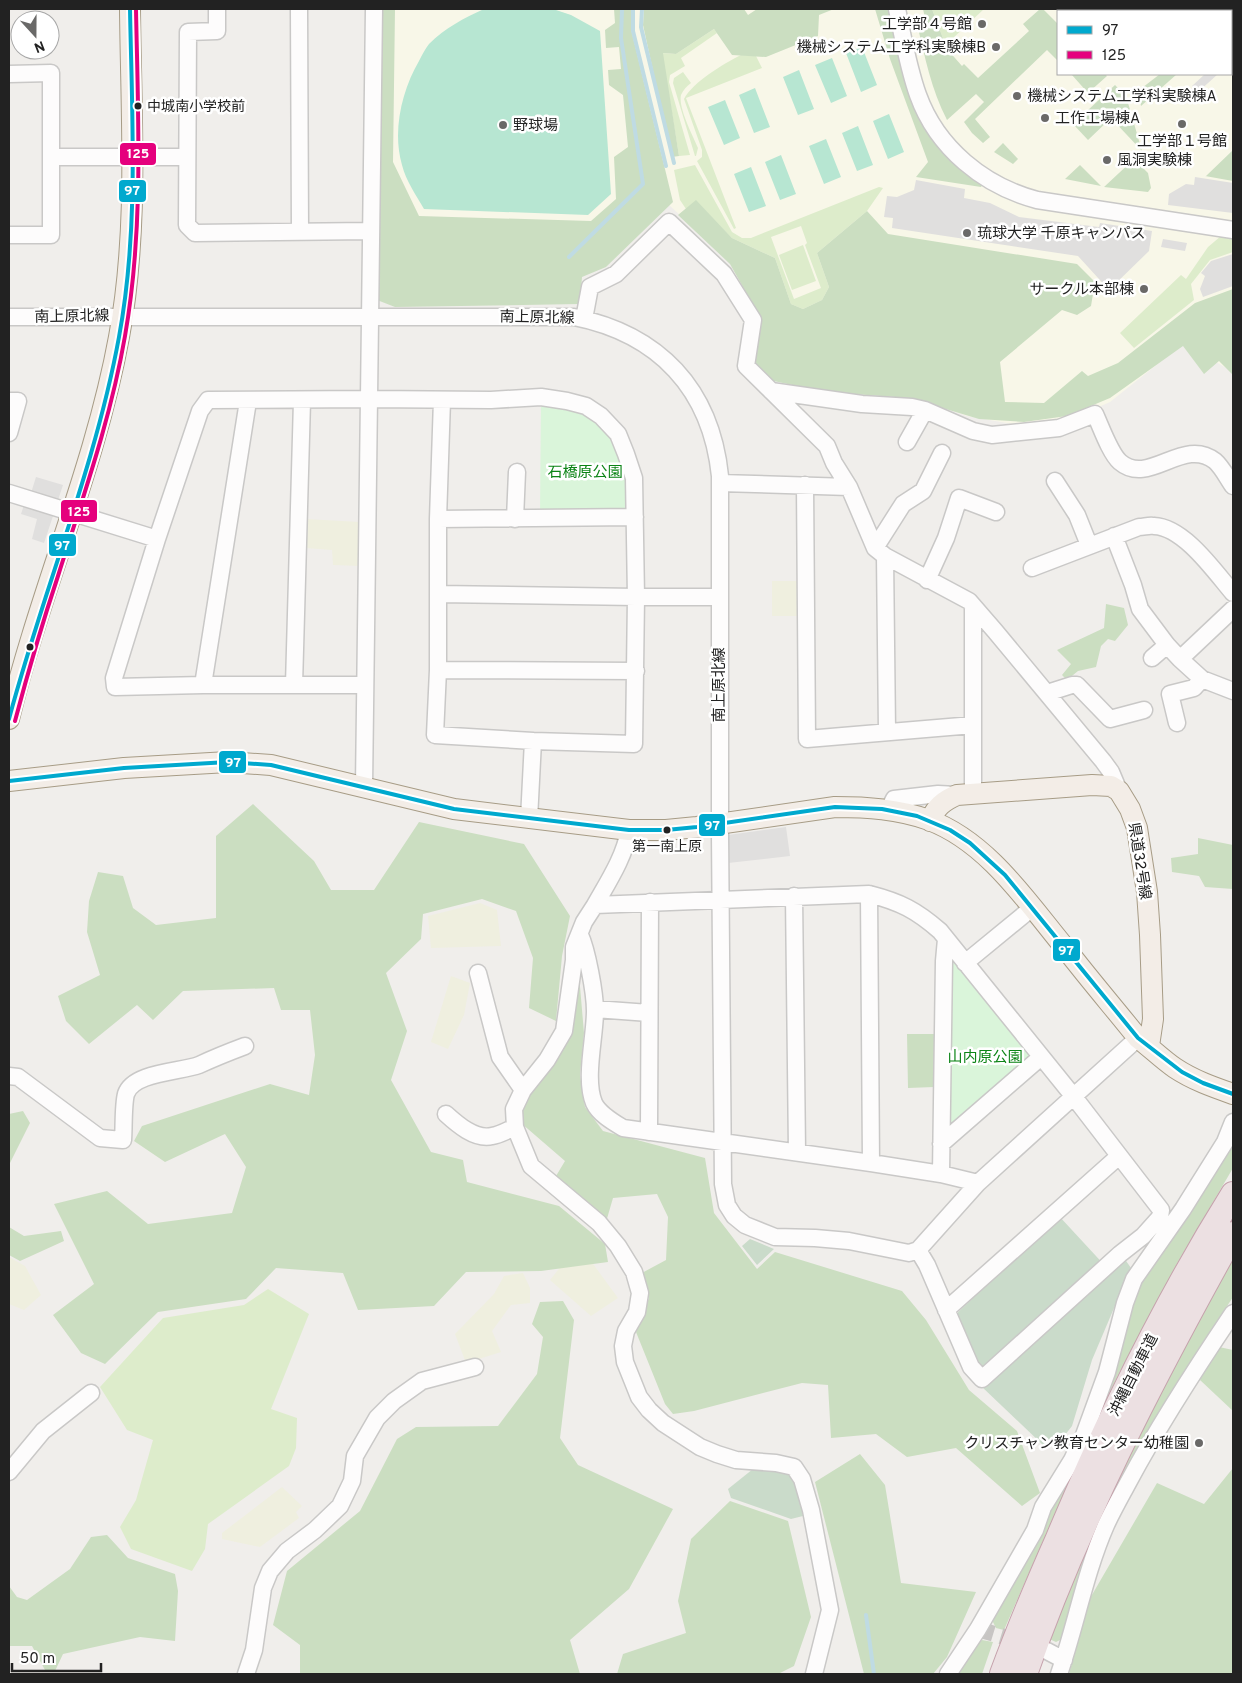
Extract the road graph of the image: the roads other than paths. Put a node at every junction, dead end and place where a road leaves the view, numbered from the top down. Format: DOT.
graph roads {
  1 [pos="130,9"];
  2 [pos="217,9"];
  3 [pos="298,9"];
  4 [pos="374,9"];
  5 [pos="897,9"];
  6 [pos="9,74"];
  7 [pos="51,157"];
  8 [pos="187,157"];
  9 [pos="131,158"];
  10 [pos="1233,230"];
  11 [pos="371,231"];
  12 [pos="300,232"];
  13 [pos="9,235"];
  14 [pos="123,316"];
  15 [pos="9,317"];
  16 [pos="370,317"];
  17 [pos="584,319"];
  18 [pos="771,391"];
  19 [pos="369,399"];
  20 [pos="442,400"];
  21 [pos="9,401"];
  22 [pos="248,401"];
  23 [pos="302,401"];
  24 [pos="925,410"];
  25 [pos="9,433"];
  26 [pos="907,442"];
  27 [pos="942,453"];
  28 [pos="517,472"];
  29 [pos="1055,481"];
  30 [pos="720,483"];
  31 [pos="805,486"];
  32 [pos="1233,486"];
  33 [pos="849,487"];
  34 [pos="9,493"];
  35 [pos="72,512"];
  36 [pos="996,512"];
  37 [pos="635,517"];
  38 [pos="438,519"];
  39 [pos="515,519"];
  40 [pos="1114,536"];
  41 [pos="157,539"];
  42 [pos="1089,545"];
  43 [pos="880,552"];
  44 [pos="1032,568"];
  45 [pos="927,580"];
  46 [pos="1233,593"];
  47 [pos="438,594"];
  48 [pos="636,597"];
  49 [pos="720,597"];
  50 [pos="973,606"];
  51 [pos="1233,609"];
  52 [pos="1167,645"];
  53 [pos="1152,658"];
  54 [pos="1180,659"];
  55 [pos="438,670"];
  56 [pos="636,671"];
  57 [pos="1202,679"];
  58 [pos="294,684"];
  59 [pos="203,685"];
  60 [pos="365,685"];
  61 [pos="1233,692"];
  62 [pos="1047,693"];
  63 [pos="1144,710"];
  64 [pos="9,719"];
  65 [pos="1177,723"];
  66 [pos="973,725"];
  67 [pos="887,731"];
  68 [pos="533,741"];
  69 [pos="9,781"];
  70 [pos="364,786"];
  71 [pos="1119,791"];
  72 [pos="965,794"];
  73 [pos="889,809"];
  74 [pos="530,819"];
  75 [pos="930,820"];
  76 [pos="720,824"];
  77 [pos="629,830"];
  78 [pos="870,894"];
  79 [pos="794,896"];
  80 [pos="720,899"];
  81 [pos="650,902"];
  82 [pos="595,905"];
  83 [pos="1032,908"];
  84 [pos="580,935"];
  85 [pos="946,939"];
  86 [pos="965,962"];
  87 [pos="478,973"];
  88 [pos="595,1009"];
  89 [pos="649,1012"];
  90 [pos="1144,1042"];
  91 [pos="245,1046"];
  92 [pos="1041,1057"];
  93 [pos="9,1076"];
  94 [pos="523,1090"];
  95 [pos="1233,1094"];
  96 [pos="1074,1097"];
  97 [pos="446,1114"];
  98 [pos="1233,1122"];
  99 [pos="515,1126"];
  100 [pos="649,1132"];
  101 [pos="723,1143"];
  102 [pos="942,1144"];
  103 [pos="797,1152"];
  104 [pos="1119,1156"];
  105 [pos="871,1163"];
  106 [pos="941,1174"];
  107 [pos="978,1184"];
  108 [pos="1233,1194"];
  109 [pos="1233,1234"];
  110 [pos="1143,1236"];
  111 [pos="1155,1248"];
  112 [pos="918,1250"];
  113 [pos="946,1310"];
  114 [pos="1233,1313"];
  115 [pos="475,1366"];
  116 [pos="91,1393"];
  117 [pos="9,1472"];
  118 [pos="1047,1651"];
  119 [pos="1061,1667"];
  120 [pos="246,1674"];
  121 [pos="814,1674"];
  122 [pos="948,1674"];
  123 [pos="1002,1674"];
  124 [pos="1025,1674"];
  1 -- 9 [label="main road"];
  2 -- 8 [label="street"];
  3 -- 12 [label="street"];
  4 -- 11 [label="street"];
  5 -- 10 [label="street"];
  6 -- 7 [label="street"];
  7 -- 9 [label="street"];
  7 -- 13 [label="street"];
  8 -- 9 [label="street"];
  8 -- 12 [label="street"];
  9 -- 14 [label="main road"];
  11 -- 12 [label="street"];
  11 -- 16 [label="street"];
  14 -- 15 [label="street, 南上原北線"];
  14 -- 16 [label="street, 南上原北線"];
  14 -- 35 [label="main road"];
  16 -- 17 [label="street, 南上原北線"];
  16 -- 19 [label="street"];
  17 -- 18 [label="street"];
  17 -- 30 [label="street, 南上原北線"];
  18 -- 24 [label="street"];
  18 -- 33 [label="street"];
  19 -- 20 [label="street"];
  19 -- 23 [label="street"];
  19 -- 60 [label="street"];
  20 -- 37 [label="street"];
  20 -- 38 [label="street"];
  21 -- 25 [label="street"];
  22 -- 23 [label="street"];
  22 -- 41 [label="street"];
  22 -- 59 [label="street"];
  23 -- 58 [label="street"];
  24 -- 26 [label="street"];
  24 -- 32 [label="street"];
  27 -- 43 [label="street"];
  28 -- 39 [label="street"];
  29 -- 42 [label="street"];
  30 -- 31 [label="street"];
  30 -- 49 [label="street, 南上原北線"];
  31 -- 33 [label="street"];
  31 -- 67 [label="street"];
  33 -- 43 [label="street"];
  34 -- 35 [label="street"];
  35 -- 41 [label="street"];
  35 -- 64 [label="main road"];
  36 -- 45 [label="street"];
  37 -- 39 [label="street"];
  37 -- 48 [label="street"];
  38 -- 39 [label="street"];
  38 -- 47 [label="street"];
  40 -- 42 [label="street"];
  40 -- 46 [label="street"];
  40 -- 52 [label="street"];
  41 -- 59 [label="street"];
  42 -- 44 [label="street"];
  43 -- 45 [label="street"];
  43 -- 67 [label="street"];
  45 -- 50 [label="street"];
  47 -- 48 [label="street"];
  47 -- 55 [label="street"];
  48 -- 49 [label="street"];
  48 -- 56 [label="street"];
  49 -- 76 [label="street, 南上原北線"];
  50 -- 62 [label="street"];
  50 -- 66 [label="street"];
  51 -- 54 [label="street"];
  52 -- 53 [label="street"];
  52 -- 54 [label="street"];
  54 -- 57 [label="street"];
  55 -- 56 [label="street"];
  55 -- 68 [label="street"];
  56 -- 68 [label="street"];
  57 -- 61 [label="street"];
  57 -- 65 [label="street"];
  58 -- 59 [label="street"];
  58 -- 60 [label="street"];
  60 -- 70 [label="street"];
  62 -- 63 [label="street"];
  62 -- 71 [label="street"];
  66 -- 67 [label="street"];
  66 -- 72 [label="street"];
  68 -- 74 [label="street"];
  69 -- 70 [label="main road"];
  70 -- 74 [label="main road"];
  71 -- 72 [label="main road"];
  71 -- 90 [label="main road, 県道32号線"];
  72 -- 73 [label="street"];
  72 -- 75 [label="main road"];
  73 -- 75 [label="main road"];
  73 -- 76 [label="main road"];
  74 -- 77 [label="main road"];
  75 -- 83 [label="main road"];
  76 -- 77 [label="main road"];
  76 -- 80 [label="street, 南上原北線"];
  77 -- 82 [label="street"];
  78 -- 79 [label="street"];
  78 -- 85 [label="street"];
  78 -- 105 [label="street"];
  79 -- 80 [label="street"];
  79 -- 103 [label="street"];
  80 -- 81 [label="street"];
  80 -- 101 [label="street, 南上原北線"];
  81 -- 82 [label="street"];
  81 -- 89 [label="street"];
  82 -- 84 [label="street"];
  83 -- 86 [label="street"];
  83 -- 90 [label="main road"];
  84 -- 88 [label="street"];
  84 -- 94 [label="street"];
  85 -- 86 [label="street"];
  85 -- 102 [label="street"];
  86 -- 92 [label="street"];
  87 -- 94 [label="street"];
  88 -- 89 [label="street"];
  88 -- 100 [label="street"];
  89 -- 100 [label="street"];
  90 -- 95 [label="main road"];
  90 -- 96 [label="street"];
  91 -- 93 [label="street"];
  92 -- 96 [label="street"];
  92 -- 102 [label="street"];
  94 -- 99 [label="street"];
  96 -- 104 [label="street"];
  96 -- 107 [label="street"];
  97 -- 99 [label="street"];
  98 -- 111 [label="street"];
  99 -- 121 [label="street"];
  100 -- 101 [label="street"];
  101 -- 103 [label="street"];
  101 -- 112 [label="street, 南上原北線"];
  102 -- 106 [label="street"];
  103 -- 105 [label="street"];
  104 -- 110 [label="street"];
  104 -- 113 [label="street"];
  105 -- 106 [label="street"];
  106 -- 107 [label="street"];
  107 -- 112 [label="street"];
  108 -- 123 [label="highway, 沖縄自動車道"];
  109 -- 124 [label="highway, 沖縄自動車道"];
  110 -- 111 [label="street"];
  110 -- 113 [label="street"];
  111 -- 122 [label="street"];
  112 -- 113 [label="street"];
  114 -- 119 [label="street"];
  115 -- 120 [label="street"];
  116 -- 117 [label="street"];
  118 -- 119 [label="street"];
}
